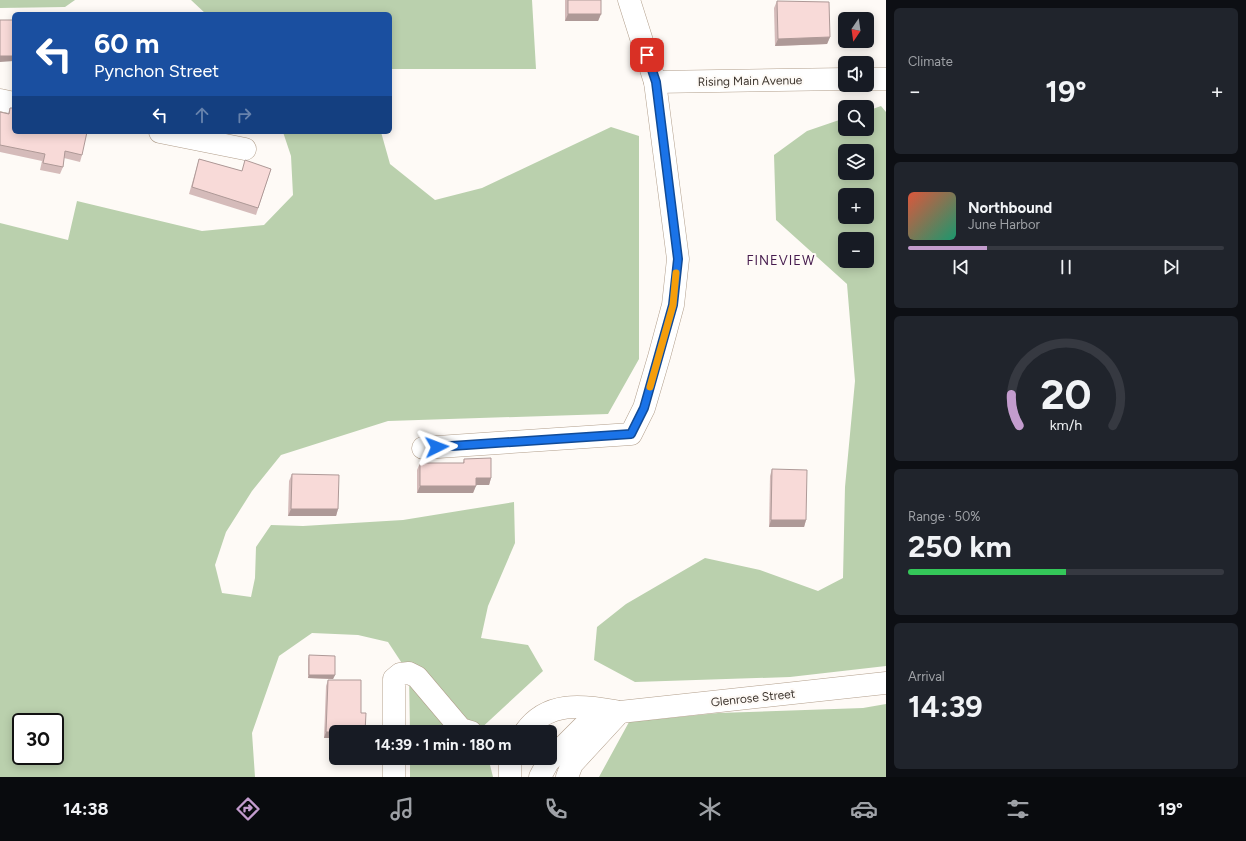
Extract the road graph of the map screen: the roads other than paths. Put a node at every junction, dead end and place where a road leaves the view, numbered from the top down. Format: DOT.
graph roads {
  1 [pos="629,0"];
  2 [pos="838,79"];
  3 [pos="874,79"];
  4 [pos="886,79"];
  5 [pos="656,82"];
  6 [pos="0,100"];
  7 [pos="12,103"];
  8 [pos="170,134"];
  9 [pos="245,149"];
  10 [pos="423,448"];
  11 [pos="886,683"];
  12 [pos="620,712"];
  13 [pos="394,725"];
  14 [pos="458,725"];
  15 [pos="530,725"];
  16 [pos="394,765"];
  17 [pos="510,765"];
  18 [pos="394,777"];
  19 [pos="510,777"];
  20 [pos="540,777"];
  21 [pos="567,777"];
  1 -- 5 [label="street"];
  2 -- 5 [label="street, Rising Main Avenue"];
  3 -- 4 [label="street"];
  5 -- 10 [label="street"];
  6 -- 7 [label="street"];
  8 -- 9 [label="street"];
  11 -- 12 [label="street, Glenrose Street"];
  12 -- 15 [label="street"];
  12 -- 20 [label="street, Glenrose Street"];
  12 -- 21 [label="street"];
  13 -- 14 [label="street"];
  16 -- 18 [label="street"];
  17 -- 19 [label="street"];
}
